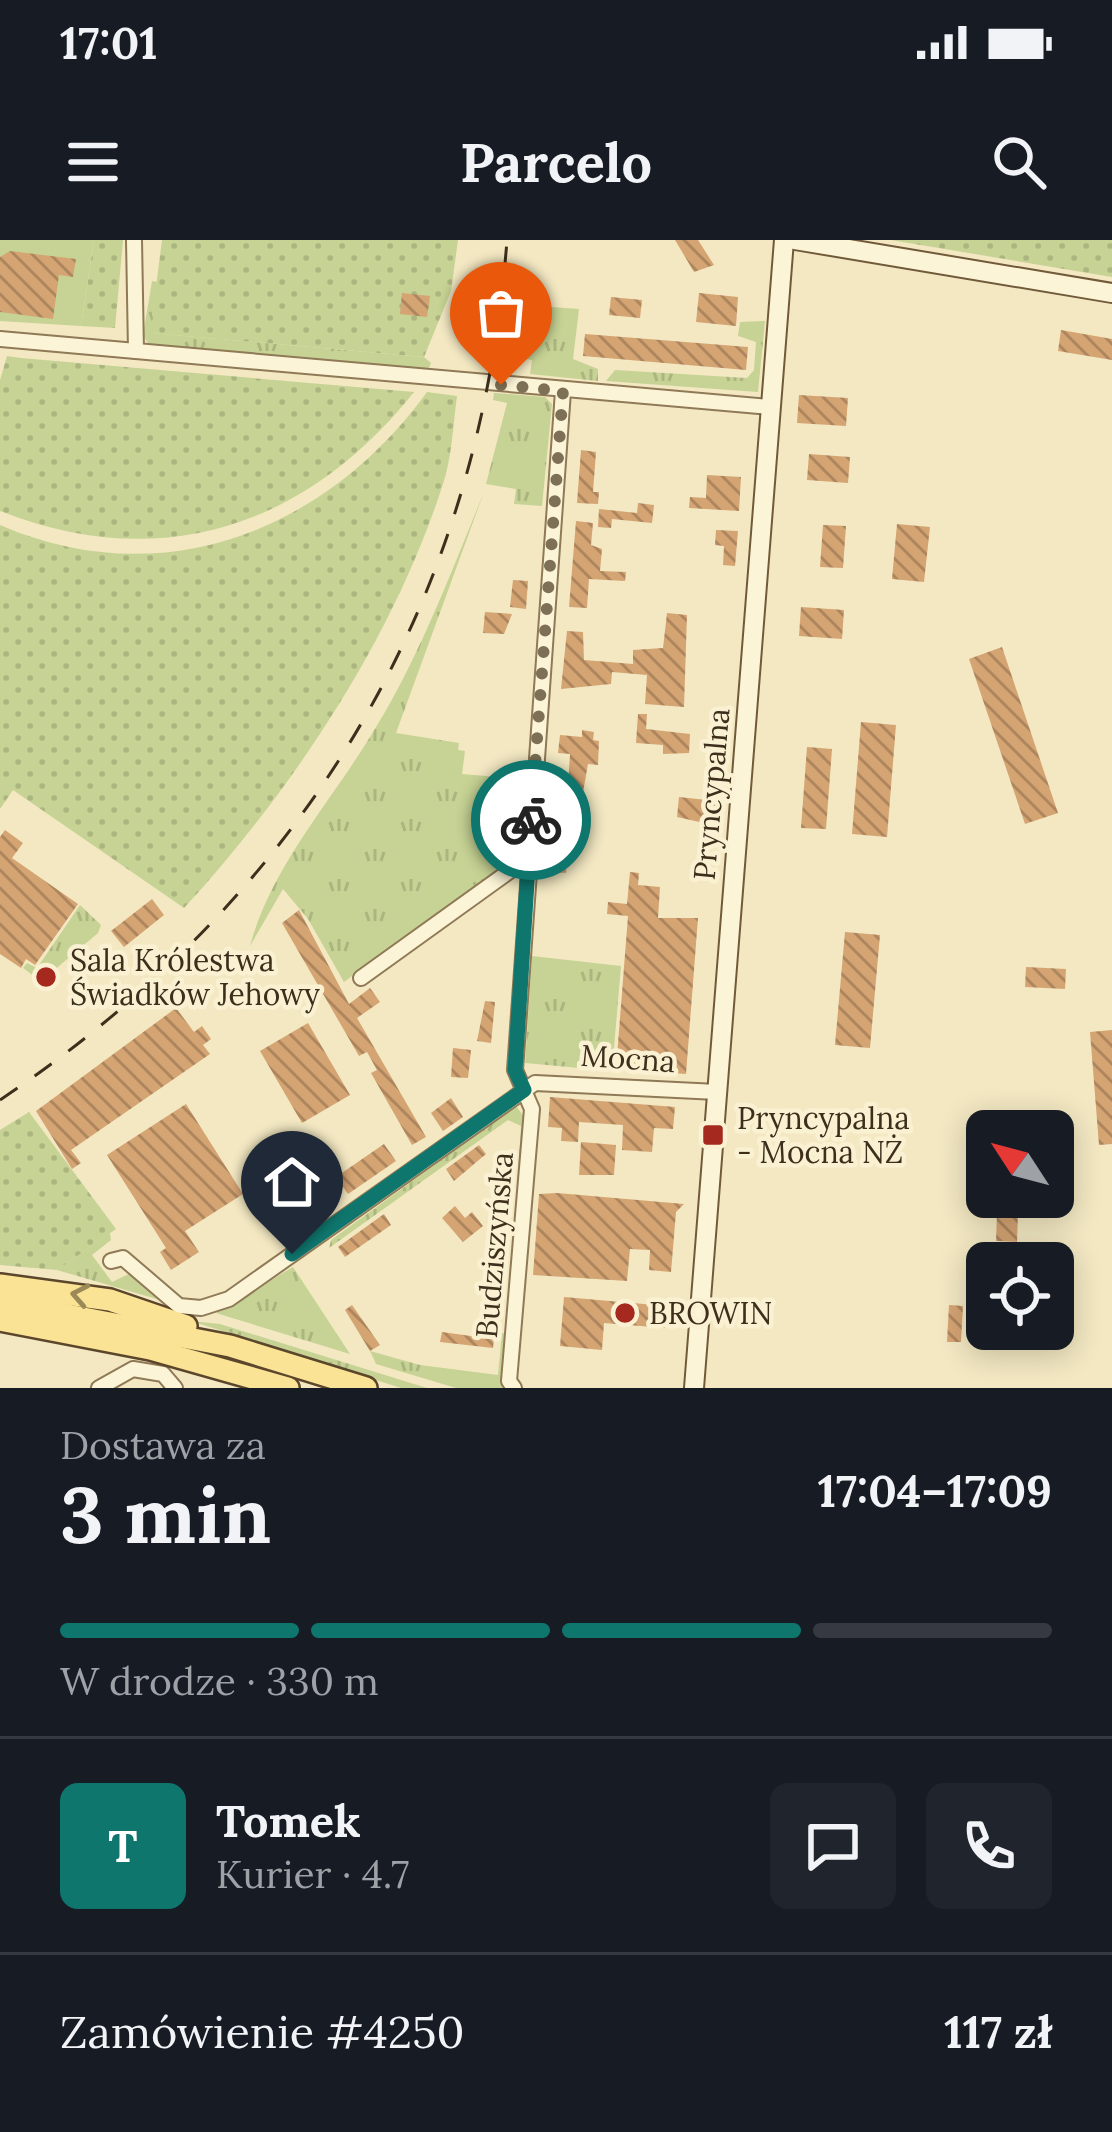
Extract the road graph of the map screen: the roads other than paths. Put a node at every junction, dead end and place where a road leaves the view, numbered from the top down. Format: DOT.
graph roads {
  1 [pos="134,240"];
  2 [pos="784,240"];
  3 [pos="795,240"];
  4 [pos="1112,293"];
  5 [pos="0,339"];
  6 [pos="136,351"];
  7 [pos="563,391"];
  8 [pos="770,407"];
  9 [pos="527,866"];
  10 [pos="361,978"];
  11 [pos="530,1087"];
  12 [pos="717,1092"];
  13 [pos="111,1261"];
  14 [pos="0,1285"];
  15 [pos="0,1302"];
  16 [pos="7,1323"];
  17 [pos="230,1346"];
  18 [pos="695,1352"];
  19 [pos="99,1388"];
  20 [pos="176,1388"];
  21 [pos="288,1388"];
  22 [pos="365,1388"];
  23 [pos="514,1388"];
  24 [pos="684,1388"];
  25 [pos="694,1388"];
  1 -- 6 [label="street"];
  2 -- 8 [label="street, Pryncypalna"];
  3 -- 4 [label="street"];
  5 -- 6 [label="street"];
  6 -- 7 [label="street"];
  7 -- 8 [label="street"];
  7 -- 9 [label="street, Budziszyńska"];
  8 -- 12 [label="street, Pryncypalna"];
  9 -- 10 [label="street"];
  9 -- 11 [label="street, Budziszyńska"];
  11 -- 12 [label="street, Mocna"];
  11 -- 13 [label="street"];
  11 -- 23 [label="street, Budziszyńska"];
  12 -- 18 [label="street, Pryncypalna"];
  17 -- 14 [label="main road, one-way"];
  15 -- 17 [label="main road"];
  16 -- 21 [label="main road"];
  17 -- 22 [label="main road"];
  18 -- 24 [label="street, Pryncypalna"];
  18 -- 25 [label="street, Pryncypalna"];
  19 -- 20 [label="street"];
}
